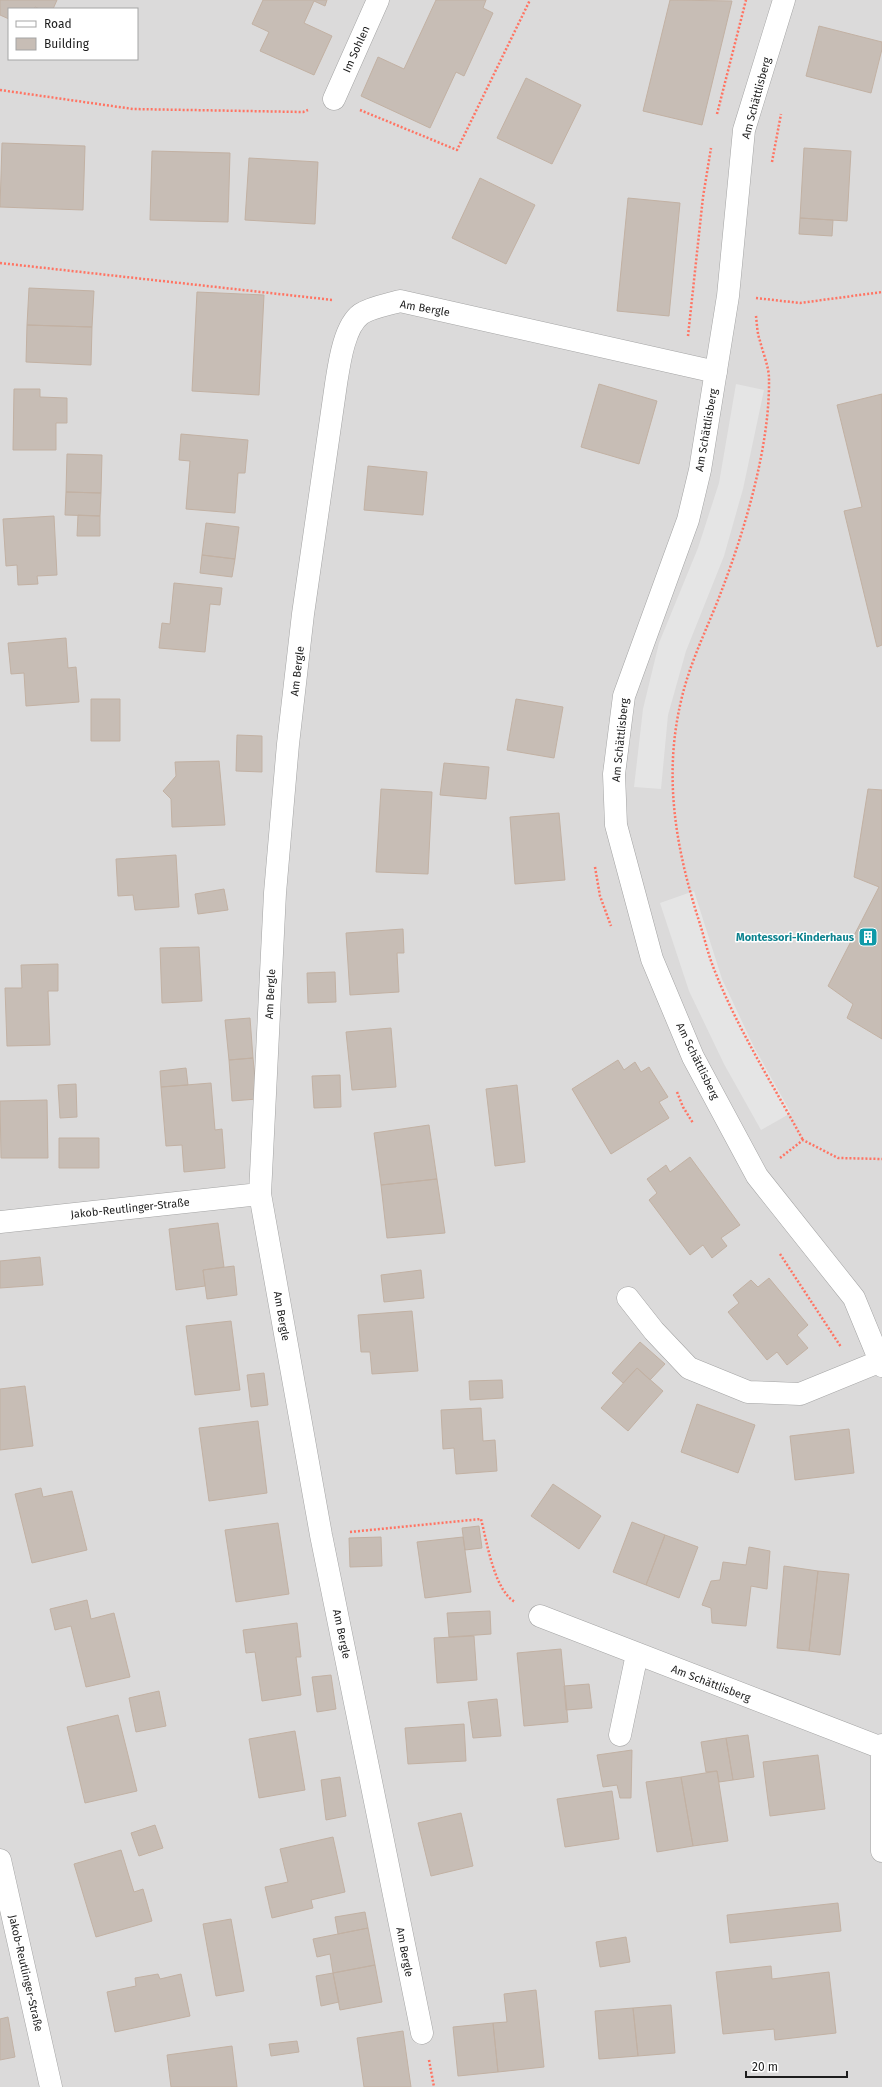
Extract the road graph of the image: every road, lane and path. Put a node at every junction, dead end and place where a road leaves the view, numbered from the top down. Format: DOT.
graph roads {
  1 [pos="378,0"];
  2 [pos="530,0"];
  3 [pos="746,0"];
  4 [pos="784,0"];
  5 [pos="0,90"];
  6 [pos="334,99"];
  7 [pos="783,108"];
  8 [pos="715,122"];
  9 [pos="712,144"];
  10 [pos="771,168"];
  11 [pos="0,263"];
  12 [pos="755,290"];
  13 [pos="882,292"];
  14 [pos="754,298"];
  15 [pos="754,305"];
  16 [pos="755,312"];
  17 [pos="360,315"];
  18 [pos="685,365"];
  19 [pos="716,372"];
  20 [pos="595,865"];
  21 [pos="613,932"];
  22 [pos="674,1085"];
  23 [pos="696,1127"];
  24 [pos="803,1140"];
  25 [pos="882,1159"];
  26 [pos="757,1176"];
  27 [pos="260,1194"];
  28 [pos="0,1222"];
  29 [pos="775,1248"];
  30 [pos="628,1298"];
  31 [pos="881,1364"];
  32 [pos="856,1371"];
  33 [pos="321,1535"];
  34 [pos="540,1616"];
  35 [pos="637,1654"];
  36 [pos="620,1735"];
  37 [pos="882,1745"];
  38 [pos="882,1748"];
  39 [pos="882,1851"];
  40 [pos="0,1860"];
  41 [pos="422,2033"];
  42 [pos="51,2087"];
  1 -- 6 [label="street, Im Sohlen"];
  2 -- 6 [label="path"];
  3 -- 8 [label="path"];
  4 -- 19 [label="street, Am Schättlisberg"];
  5 -- 6 [label="path"];
  7 -- 10 [label="path"];
  9 -- 18 [label="path"];
  11 -- 17 [label="path"];
  12 -- 14 [label="path"];
  13 -- 14 [label="path"];
  14 -- 15 [label="path"];
  16 -- 24 [label="path"];
  17 -- 18 [label="street, Am Bergle"];
  17 -- 27 [label="street, Am Bergle"];
  18 -- 19 [label="street, Am Bergle"];
  19 -- 26 [label="street, Am Schättlisberg"];
  20 -- 21 [label="path"];
  22 -- 23 [label="path"];
  24 -- 25 [label="path"];
  24 -- 26 [label="path"];
  26 -- 31 [label="street, Am Schättlisberg"];
  27 -- 28 [label="street, Jakob-Reutlinger-Straße"];
  27 -- 33 [label="street, Am Bergle"];
  29 -- 32 [label="path"];
  30 -- 32 [label="street, Am Schättlisberg"];
  31 -- 32 [label="street, Am Schättlisberg"];
  33 -- 34 [label="path"];
  33 -- 41 [label="street, Am Bergle"];
  34 -- 35 [label="street, Am Schättlisberg"];
  35 -- 36 [label="street"];
  35 -- 38 [label="street, Am Schättlisberg"];
  37 -- 38 [label="street"];
  38 -- 39 [label="street"];
  40 -- 42 [label="street, Jakob-Reutlinger-Straße"];
}
